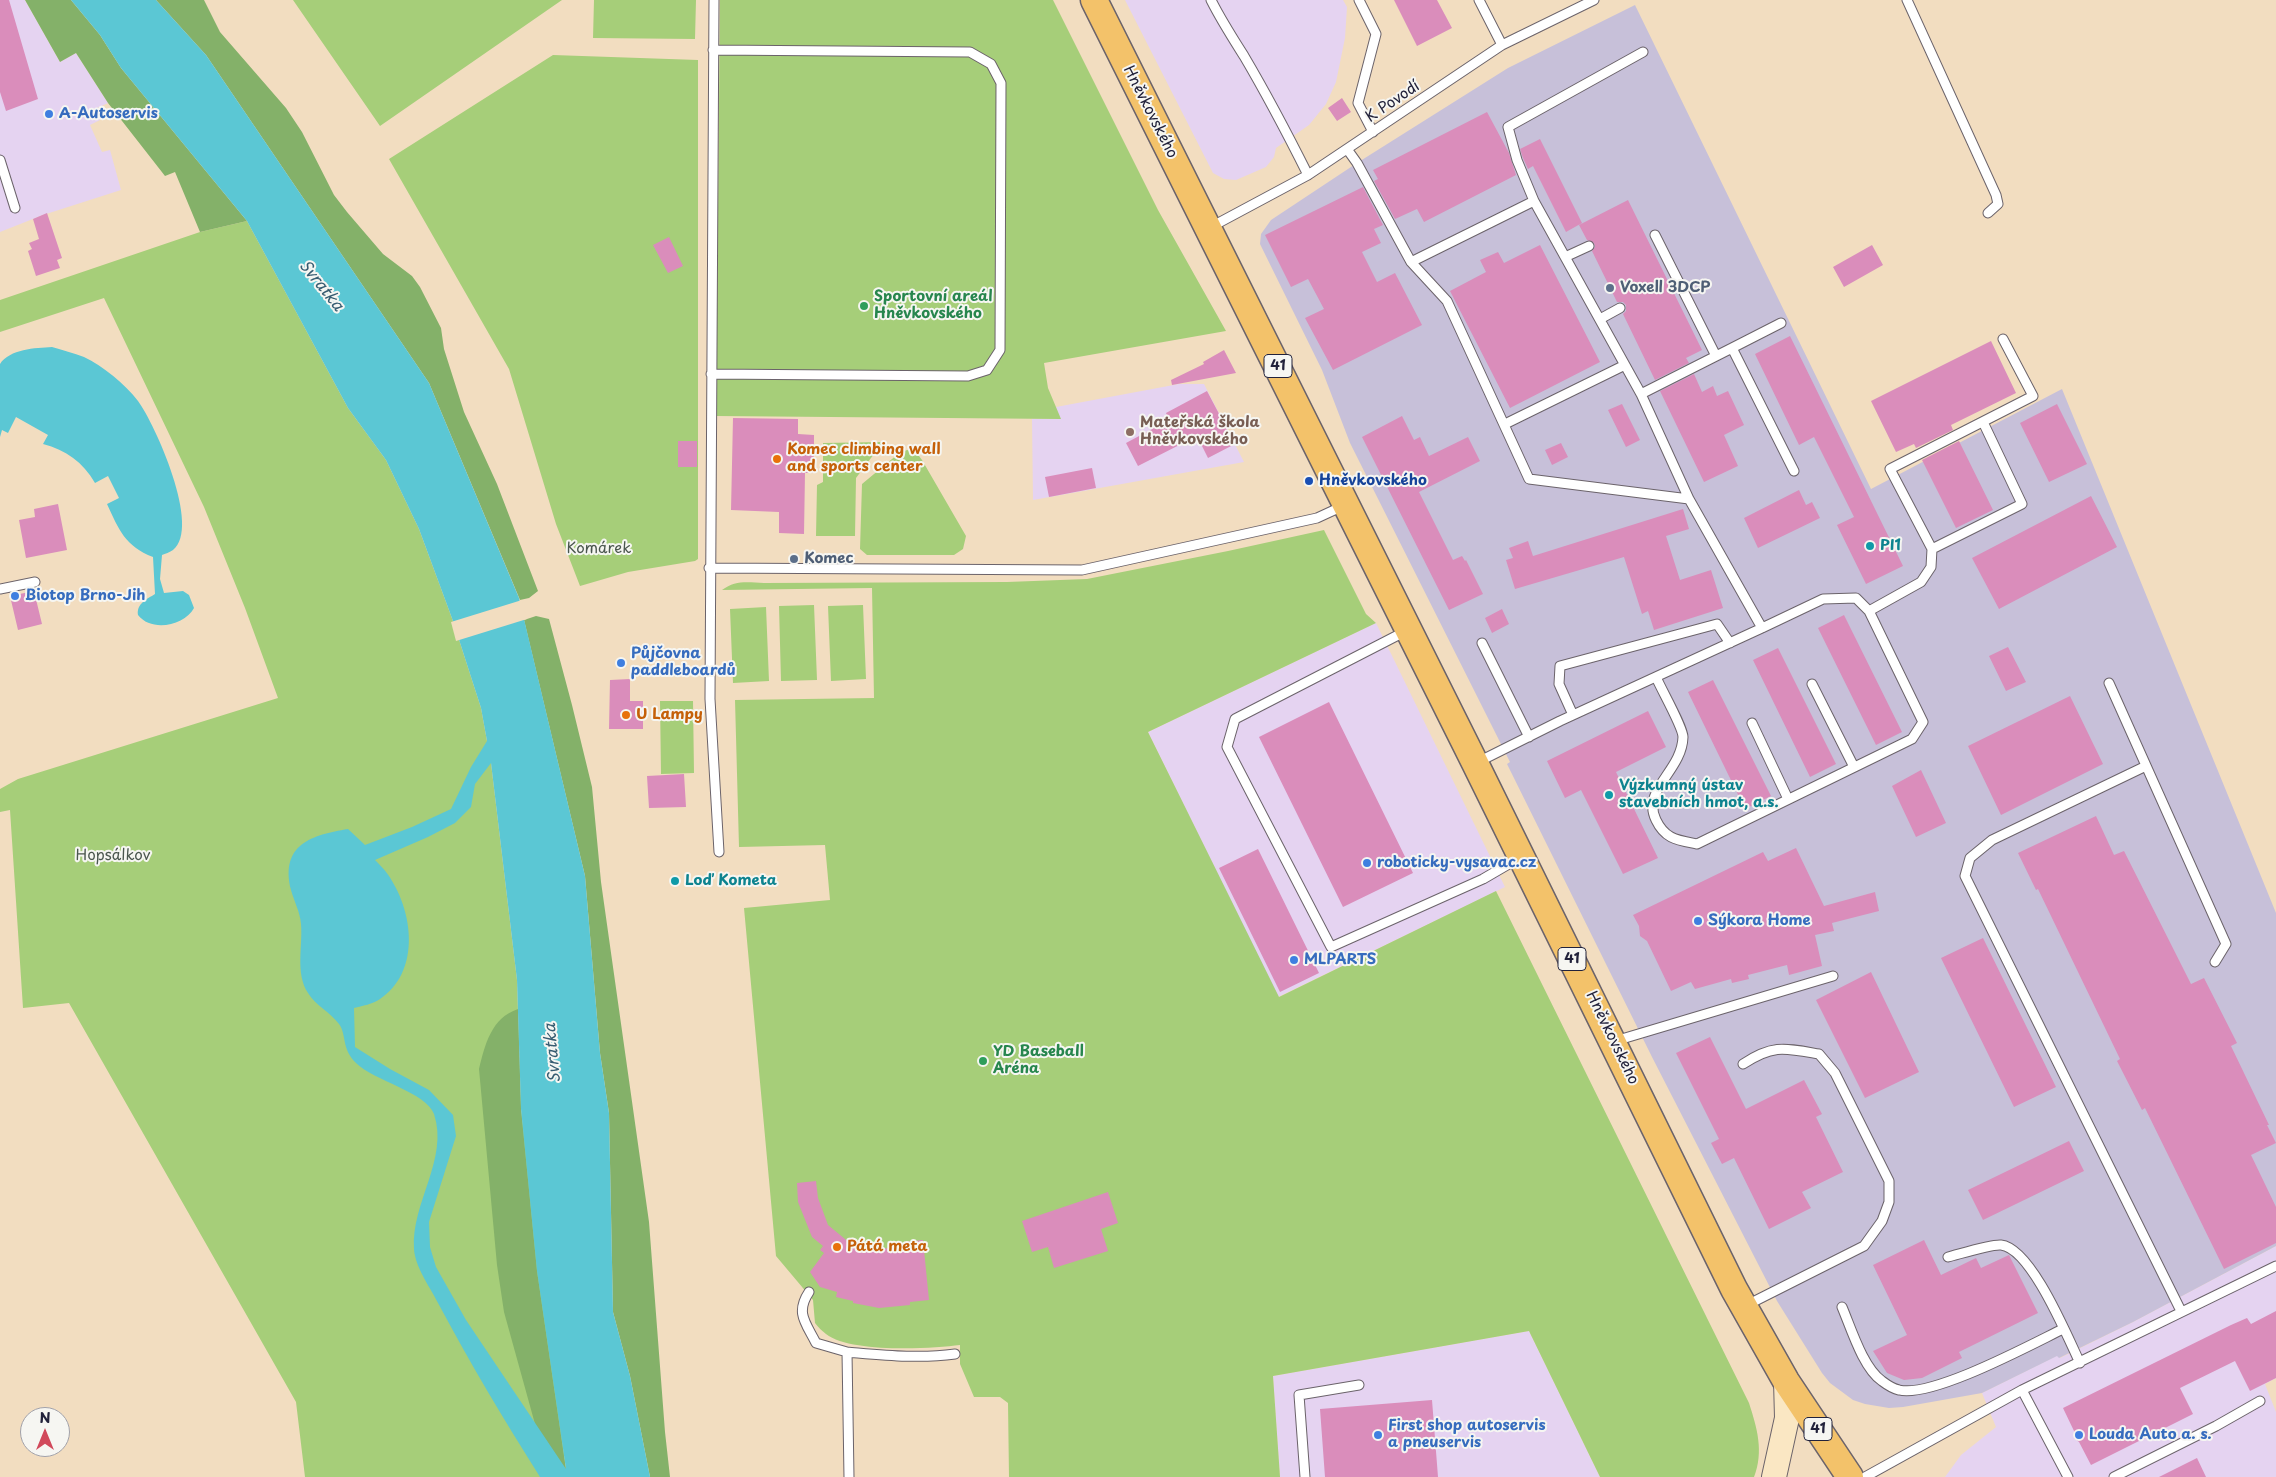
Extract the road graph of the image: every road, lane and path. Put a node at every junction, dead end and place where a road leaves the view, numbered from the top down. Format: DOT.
graph roads {
  1 [pos="714,0"];
  2 [pos="1094,0"];
  3 [pos="1210,0"];
  4 [pos="1359,0"];
  5 [pos="1479,0"];
  6 [pos="1594,0"];
  7 [pos="1907,0"];
  8 [pos="1502,45"];
  9 [pos="713,50"];
  10 [pos="1643,52"];
  11 [pos="1373,132"];
  12 [pos="1346,150"];
  13 [pos="0,160"];
  14 [pos="1308,175"];
  15 [pos="1534,201"];
  16 [pos="14,208"];
  17 [pos="1988,213"];
  18 [pos="1209,228"];
  19 [pos="1654,235"];
  20 [pos="1590,246"];
  21 [pos="1565,257"];
  22 [pos="1411,262"];
  23 [pos="1620,308"];
  24 [pos="1600,319"];
  25 [pos="1781,323"];
  26 [pos="2003,339"];
  27 [pos="1732,348"];
  28 [pos="1716,356"];
  29 [pos="1625,365"];
  30 [pos="711,374"];
  31 [pos="1641,394"];
  32 [pos="1983,422"];
  33 [pos="1505,424"];
  34 [pos="1794,471"];
  35 [pos="1689,499"];
  36 [pos="1346,504"];
  37 [pos="1932,549"];
  38 [pos="709,568"];
  39 [pos="35,582"];
  40 [pos="0,589"];
  41 [pos="1869,611"];
  42 [pos="1762,628"];
  43 [pos="1409,630"];
  44 [pos="1482,643"];
  45 [pos="1730,643"];
  46 [pos="1656,677"];
  47 [pos="2109,683"];
  48 [pos="1812,684"];
  49 [pos="1573,715"];
  50 [pos="1752,723"];
  51 [pos="1529,737"];
  52 [pos="1475,763"];
  53 [pos="2146,766"];
  54 [pos="1854,767"];
  55 [pos="1788,799"];
  56 [pos="719,852"];
  57 [pos="1522,857"];
  58 [pos="2215,962"];
  59 [pos="1833,976"];
  60 [pos="1613,1042"];
  61 [pos="1742,1064"];
  62 [pos="1948,1257"];
  63 [pos="2276,1266"];
  64 [pos="809,1292"];
  65 [pos="1744,1306"];
  66 [pos="1842,1307"];
  67 [pos="2182,1311"];
  68 [pos="2063,1329"];
  69 [pos="847,1352"];
  70 [pos="955,1354"];
  71 [pos="2080,1362"];
  72 [pos="1786,1381"];
  73 [pos="1359,1385"];
  74 [pos="2022,1390"];
  75 [pos="2260,1400"];
  76 [pos="849,1477"];
  77 [pos="1305,1477"];
  78 [pos="1774,1477"];
  79 [pos="1850,1477"];
  80 [pos="1865,1477"];
  81 [pos="2068,1477"];
  82 [pos="2114,1477"];
  1 -- 9 [label="lane"];
  2 -- 18 [label="main road, Hněvkovského / 41"];
  3 -- 14 [label="lane"];
  4 -- 11 [label="lane"];
  5 -- 8 [label="lane"];
  6 -- 8 [label="lane, K Povodí"];
  7 -- 17 [label="lane"];
  8 -- 11 [label="lane, K Povodí"];
  9 -- 30 [label="lane"];
  9 -- 30 [label="lane"];
  10 -- 15 [label="lane"];
  11 -- 12 [label="lane, K Povodí"];
  12 -- 14 [label="lane, K Povodí"];
  12 -- 22 [label="lane"];
  13 -- 16 [label="lane"];
  14 -- 18 [label="lane, K Povodí"];
  15 -- 21 [label="lane"];
  15 -- 22 [label="lane"];
  18 -- 36 [label="main road, Hněvkovského / 41"];
  19 -- 28 [label="lane"];
  20 -- 21 [label="lane"];
  21 -- 24 [label="lane"];
  22 -- 33 [label="lane"];
  23 -- 24 [label="lane"];
  24 -- 29 [label="lane"];
  25 -- 27 [label="lane"];
  26 -- 32 [label="lane"];
  27 -- 28 [label="lane"];
  27 -- 34 [label="lane"];
  28 -- 31 [label="lane"];
  29 -- 31 [label="lane"];
  29 -- 33 [label="lane"];
  30 -- 38 [label="lane"];
  31 -- 35 [label="lane"];
  32 -- 37 [label="lane"];
  32 -- 37 [label="lane"];
  33 -- 35 [label="lane"];
  35 -- 42 [label="lane"];
  36 -- 38 [label="lane"];
  36 -- 43 [label="main road, Hněvkovského / 41"];
  37 -- 41 [label="lane"];
  38 -- 56 [label="lane"];
  39 -- 40 [label="lane"];
  41 -- 42 [label="lane"];
  41 -- 54 [label="lane"];
  42 -- 45 [label="lane"];
  43 -- 52 [label="main road, Hněvkovského / 41"];
  43 -- 57 [label="lane"];
  44 -- 51 [label="lane"];
  45 -- 46 [label="lane"];
  45 -- 49 [label="lane"];
  46 -- 49 [label="lane"];
  46 -- 55 [label="lane"];
  47 -- 53 [label="lane"];
  48 -- 54 [label="lane"];
  49 -- 51 [label="lane"];
  50 -- 55 [label="lane"];
  51 -- 52 [label="lane"];
  52 -- 57 [label="main road, Hněvkovského / 41"];
  53 -- 58 [label="lane"];
  53 -- 67 [label="lane"];
  54 -- 55 [label="lane"];
  57 -- 60 [label="main road, Hněvkovského / 41"];
  59 -- 60 [label="lane"];
  60 -- 65 [label="main road, Hněvkovského / 41"];
  61 -- 65 [label="lane"];
  62 -- 68 [label="lane"];
  63 -- 67 [label="lane"];
  64 -- 69 [label="lane"];
  65 -- 72 [label="main road, Hněvkovského / 41"];
  66 -- 68 [label="lane"];
  67 -- 71 [label="lane"];
  68 -- 71 [label="lane"];
  69 -- 70 [label="lane"];
  69 -- 76 [label="lane"];
  71 -- 74 [label="lane"];
  72 -- 78 [label="street"];
  72 -- 79 [label="main road, Hněvkovského / 41"];
  73 -- 77 [label="lane"];
  74 -- 80 [label="lane"];
  74 -- 81 [label="lane"];
  75 -- 82 [label="lane"];
}
